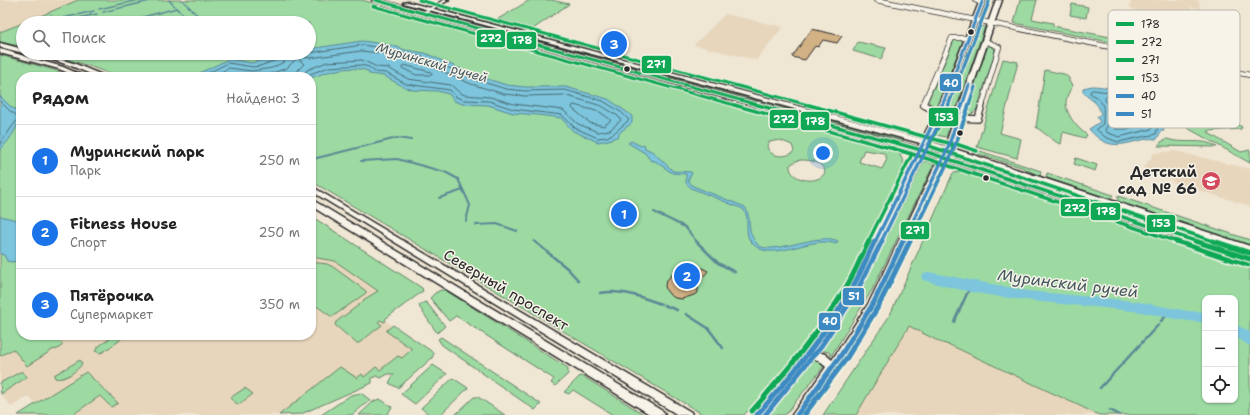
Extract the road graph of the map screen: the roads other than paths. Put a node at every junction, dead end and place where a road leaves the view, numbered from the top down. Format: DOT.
graph roads {
  1 [pos="375,0"];
  2 [pos="396,0"];
  3 [pos="441,0"];
  4 [pos="447,0"];
  5 [pos="876,0"];
  6 [pos="975,0"];
  7 [pos="999,0"];
  8 [pos="983,1"];
  9 [pos="426,10"];
  10 [pos="975,20"];
  11 [pos="991,23"];
  12 [pos="968,38"];
  13 [pos="985,41"];
  14 [pos="0,45"];
  15 [pos="1108,46"];
  16 [pos="16,48"];
  17 [pos="0,51"];
  18 [pos="16,55"];
  19 [pos="32,60"];
  20 [pos="57,60"];
  21 [pos="71,72"];
  22 [pos="91,72"];
  23 [pos="1240,73"];
  24 [pos="1250,75"];
  25 [pos="939,113"];
  26 [pos="958,118"];
  27 [pos="923,146"];
  28 [pos="948,148"];
  29 [pos="944,157"];
  30 [pos="316,191"];
  31 [pos="316,205"];
  32 [pos="1250,249"];
  33 [pos="1250,259"];
  34 [pos="807,355"];
  35 [pos="832,368"];
  36 [pos="660,415"];
  37 [pos="687,415"];
  38 [pos="757,415"];
  39 [pos="797,415"];
  1 -- 9 [label="main road"];
  2 -- 9 [label="main road"];
  3 -- 9 [label="street"];
  4 -- 9 [label="street"];
  5 -- 10 [label="street"];
  6 -- 8 [label="street"];
  7 -- 11 [label="main road"];
  8 -- 10 [label="main road"];
  9 -- 27 [label="main road"];
  10 -- 11 [label="street"];
  10 -- 12 [label="main road"];
  11 -- 13 [label="main road"];
  11 -- 15 [label="street"];
  12 -- 25 [label="main road"];
  12 -- 25 [label="street"];
  13 -- 26 [label="main road"];
  13 -- 26 [label="street"];
  14 -- 16 [label="main road"];
  17 -- 18 [label="main road"];
  19 -- 21 [label="main road"];
  20 -- 22 [label="main road"];
  23 -- 24 [label="street"];
  25 -- 27 [label="main road"];
  26 -- 28 [label="main road"];
  27 -- 28 [label="main road"];
  27 -- 29 [label="main road"];
  27 -- 34 [label="main road"];
  28 -- 29 [label="main road"];
  28 -- 32 [label="main road"];
  29 -- 33 [label="main road"];
  29 -- 35 [label="main road"];
  30 -- 37 [label="main road, Северный проспект"];
  31 -- 36 [label="main road, Северный проспект"];
  34 -- 35 [label="main road"];
  34 -- 38 [label="main road"];
  35 -- 39 [label="main road"];
}
